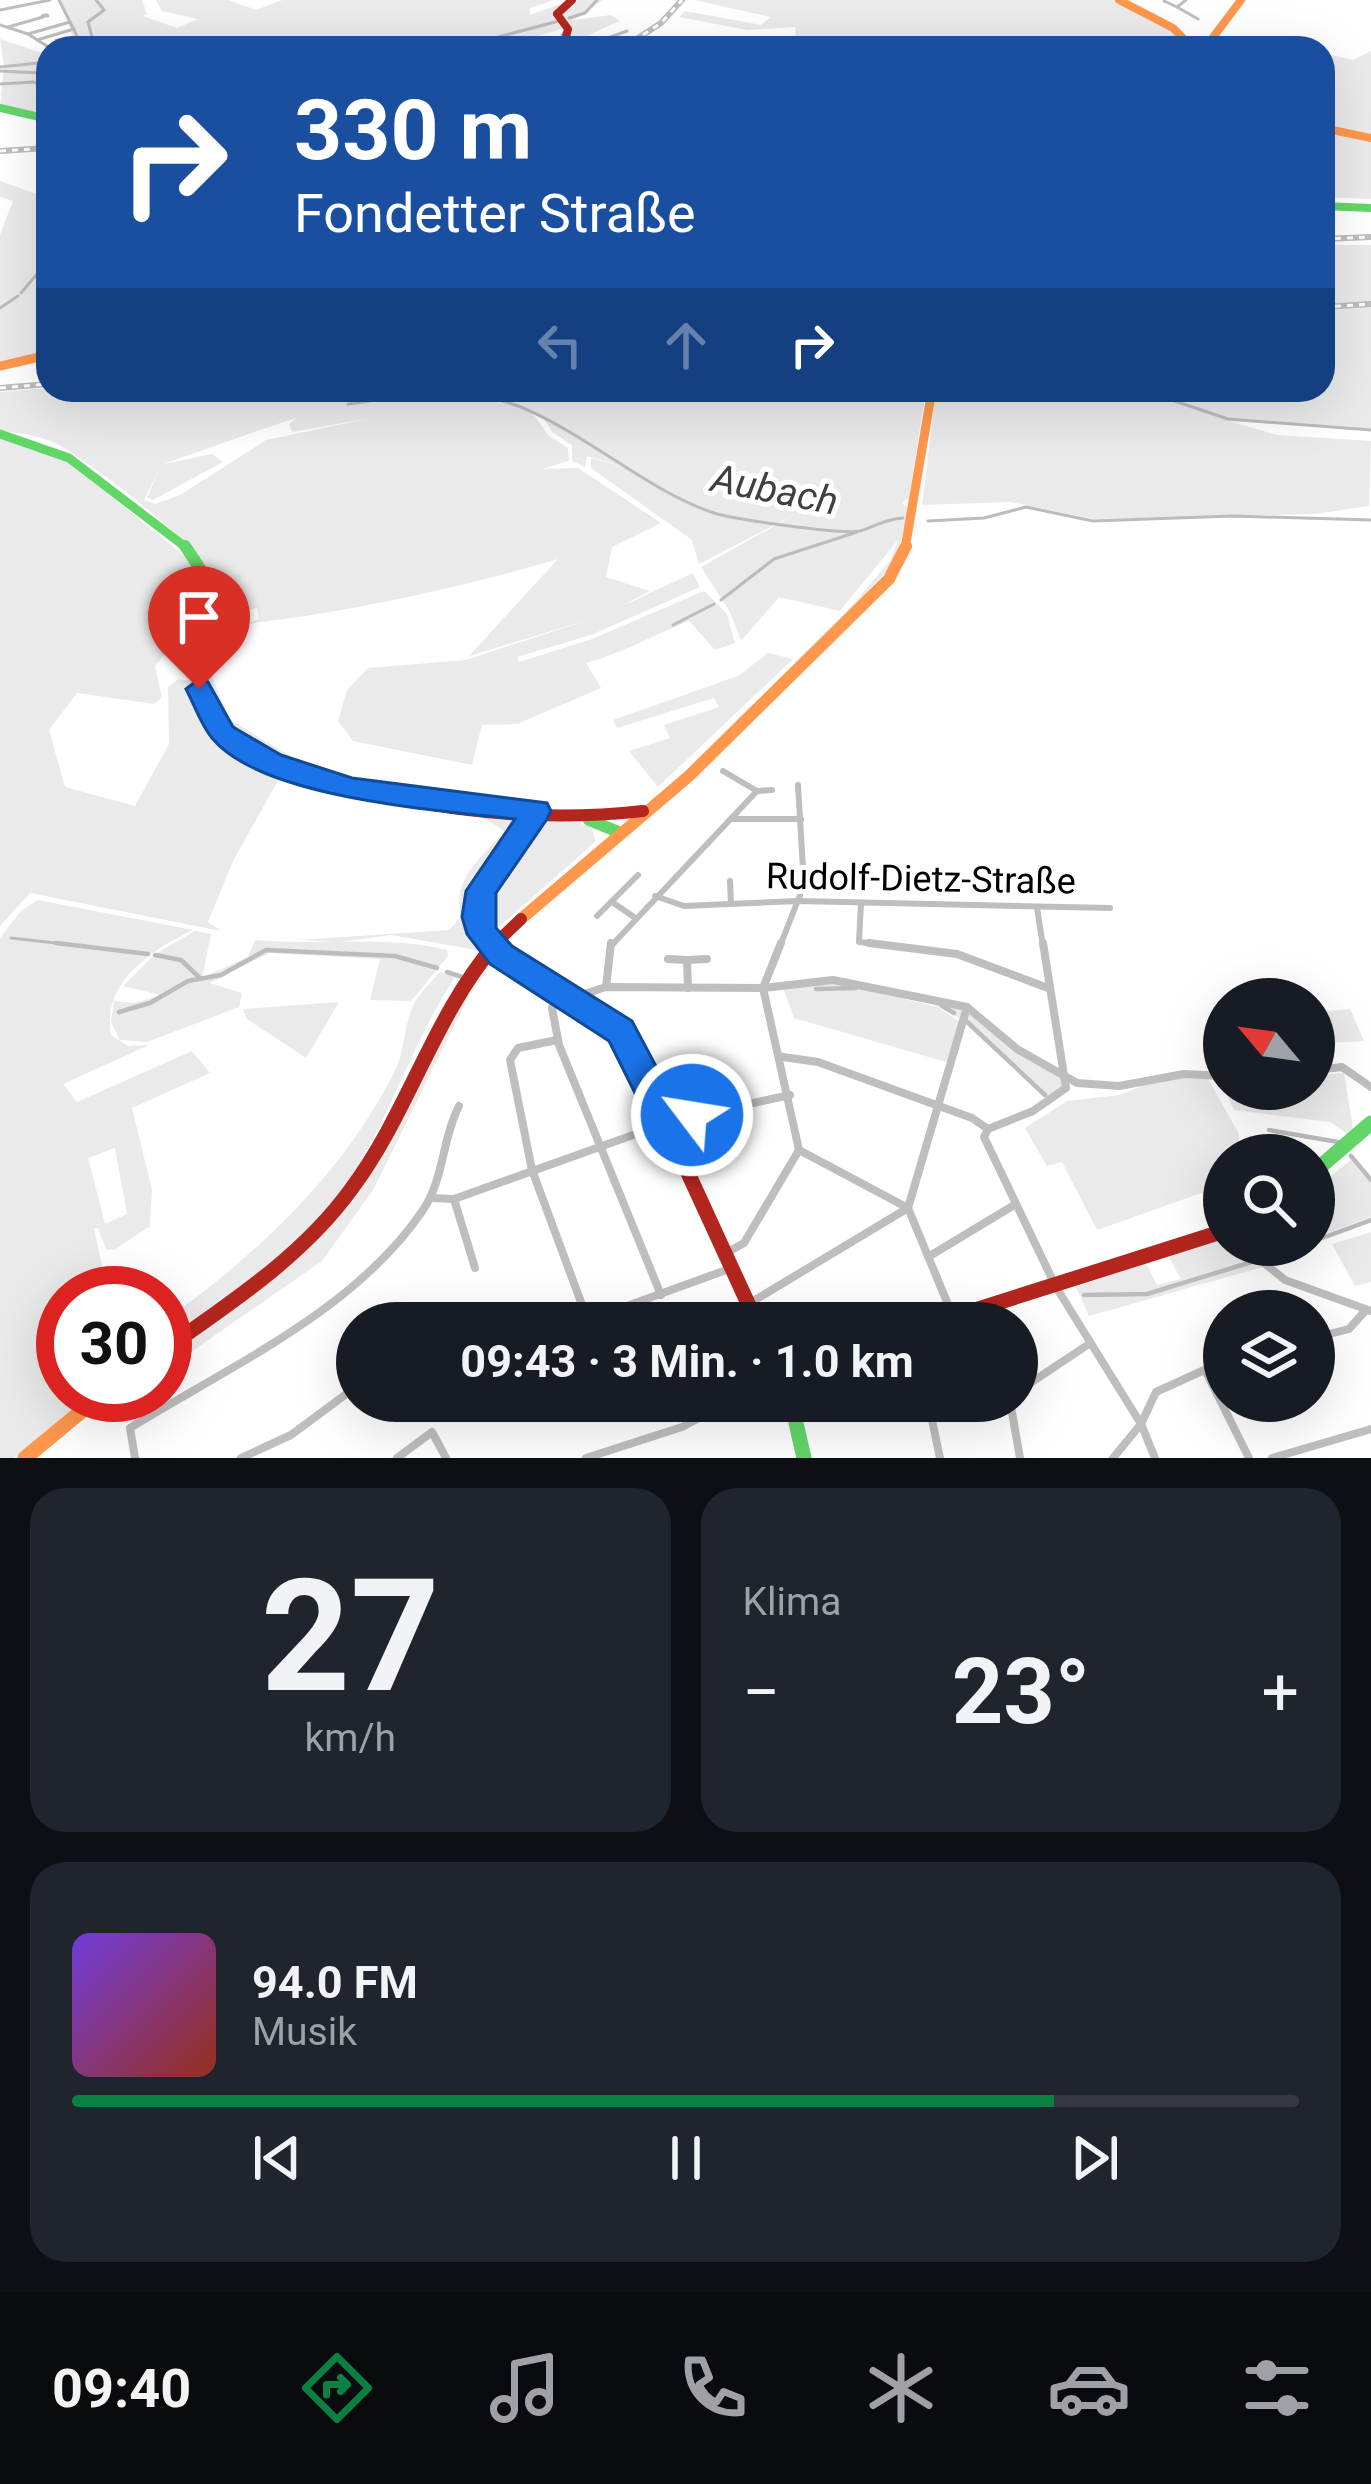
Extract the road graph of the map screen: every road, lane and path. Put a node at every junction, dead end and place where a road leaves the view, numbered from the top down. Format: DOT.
graph roads {
  1 [pos="50,0"];
  2 [pos="59,0"];
  3 [pos="572,0"];
  4 [pos="1119,0"];
  5 [pos="1186,0"];
  6 [pos="1241,0"];
  7 [pos="1164,1"];
  8 [pos="1178,7"];
  9 [pos="0,10"];
  10 [pos="43,17"];
  11 [pos="1198,19"];
  12 [pos="70,22"];
  13 [pos="0,25"];
  14 [pos="8,27"];
  15 [pos="74,29"];
  16 [pos="626,32"];
  17 [pos="28,34"];
  18 [pos="50,36"];
  19 [pos="75,36"];
  20 [pos="564,36"];
  21 [pos="614,36"];
  22 [pos="1184,36"];
  23 [pos="1208,36"];
  24 [pos="36,39"];
  25 [pos="36,64"];
  26 [pos="0,69"];
  27 [pos="36,73"];
  28 [pos="0,108"];
  29 [pos="36,116"];
  30 [pos="1335,130"];
  31 [pos="1371,138"];
  32 [pos="1335,204"];
  33 [pos="1371,206"];
  34 [pos="36,360"];
  35 [pos="0,368"];
  36 [pos="930,402"];
  37 [pos="0,434"];
  38 [pos="722,771"];
  39 [pos="798,785"];
  40 [pos="772,790"];
  41 [pos="757,791"];
  42 [pos="654,806"];
  43 [pos="536,811"];
  44 [pos="731,819"];
  45 [pos="801,819"];
  46 [pos="601,821"];
  47 [pos="621,833"];
  48 [pos="589,859"];
  49 [pos="638,875"];
  50 [pos="730,881"];
  51 [pos="655,896"];
  52 [pos="798,901"];
  53 [pos="612,902"];
  54 [pos="731,903"];
  55 [pos="861,903"];
  56 [pos="1036,908"];
  57 [pos="1110,908"];
  58 [pos="597,916"];
  59 [pos="634,916"];
  60 [pos="472,952"];
  61 [pos="501,955"];
  62 [pos="668,959"];
  63 [pos="707,959"];
  64 [pos="687,960"];
  65 [pos="606,987"];
  66 [pos="688,988"];
  67 [pos="763,988"];
  68 [pos="1048,988"];
  69 [pos="566,995"];
  70 [pos="967,1007"];
  71 [pos="557,1040"];
  72 [pos="782,1057"];
  73 [pos="1335,1068"];
  74 [pos="1203,1076"];
  75 [pos="1066,1077"];
  76 [pos="1371,1087"];
  77 [pos="790,1095"];
  78 [pos="937,1105"];
  79 [pos="459,1106"];
  80 [pos="667,1122"];
  81 [pos="1371,1123"];
  82 [pos="988,1130"];
  83 [pos="633,1135"];
  84 [pos="599,1147"];
  85 [pos="799,1150"];
  86 [pos="1335,1154"];
  87 [pos="532,1170"];
  88 [pos="430,1198"];
  89 [pos="454,1199"];
  90 [pos="1016,1204"];
  91 [pos="908,1208"];
  92 [pos="1203,1238"];
  93 [pos="725,1253"];
  94 [pos="928,1258"];
  95 [pos="1268,1266"];
  96 [pos="475,1268"];
  97 [pos="732,1268"];
  98 [pos="1056,1287"];
  99 [pos="661,1295"];
  100 [pos="577,1302"];
  101 [pos="641,1302"];
  102 [pos="746,1302"];
  103 [pos="752,1302"];
  104 [pos="946,1302"];
  105 [pos="1006,1302"];
  106 [pos="1369,1311"];
  107 [pos="192,1330"];
  108 [pos="1335,1333"];
  109 [pos="1089,1343"];
  110 [pos="1203,1369"];
  111 [pos="1038,1378"];
  112 [pos="336,1402"];
  113 [pos="68,1422"];
  114 [pos="690,1422"];
  115 [pos="795,1422"];
  116 [pos="932,1422"];
  117 [pos="1014,1422"];
  118 [pos="1231,1422"];
  119 [pos="1142,1424"];
  120 [pos="1371,1429"];
  121 [pos="801,1457"];
  122 [pos="25,1458"];
  123 [pos="135,1458"];
  124 [pos="242,1458"];
  125 [pos="397,1458"];
  126 [pos="446,1458"];
  127 [pos="586,1458"];
  128 [pos="940,1458"];
  129 [pos="1020,1458"];
  130 [pos="1113,1458"];
  131 [pos="1155,1458"];
  132 [pos="1249,1458"];
  133 [pos="1272,1458"];
  1 -- 9 [label="street"];
  2 -- 12 [label="street"];
  3 -- 20 [label="main road"];
  4 -- 22 [label="main road"];
  5 -- 8 [label="street"];
  6 -- 23 [label="main road"];
  7 -- 8 [label="street"];
  8 -- 11 [label="street"];
  10 -- 14 [label="street"];
  12 -- 15 [label="street"];
  12 -- 17 [label="street"];
  13 -- 14 [label="street"];
  14 -- 17 [label="street"];
  15 -- 18 [label="street"];
  15 -- 19 [label="street"];
  16 -- 21 [label="street"];
  17 -- 24 [label="street"];
  25 -- 26 [label="street"];
  26 -- 27 [label="street"];
  28 -- 29 [label="main road"];
  30 -- 31 [label="main road"];
  32 -- 33 [label="main road"];
  34 -- 35 [label="main road"];
  36 -- 42 [label="main road"];
  37 -- 43 [label="main road"];
  38 -- 41 [label="street"];
  39 -- 45 [label="street"];
  40 -- 41 [label="street"];
  41 -- 44 [label="street"];
  42 -- 46 [label="main road"];
  42 -- 47 [label="main road"];
  43 -- 46 [label="main road"];
  43 -- 61 [label="main road"];
  44 -- 45 [label="street"];
  44 -- 51 [label="street"];
  45 -- 52 [label="street"];
  46 -- 47 [label="main road"];
  46 -- 48 [label="main road"];
  47 -- 48 [label="main road"];
  48 -- 107 [label="main road"];
  49 -- 53 [label="street"];
  50 -- 54 [label="street, Rudolf-Dietz-Straße"];
  51 -- 54 [label="street, Rudolf-Dietz-Straße"];
  51 -- 59 [label="street"];
  52 -- 54 [label="street, Rudolf-Dietz-Straße"];
  52 -- 55 [label="street, Rudolf-Dietz-Straße"];
  52 -- 67 [label="street"];
  53 -- 58 [label="street"];
  53 -- 59 [label="street"];
  55 -- 56 [label="street, Rudolf-Dietz-Straße"];
  55 -- 68 [label="street"];
  56 -- 57 [label="street, Rudolf-Dietz-Straße"];
  56 -- 68 [label="street"];
  59 -- 65 [label="street"];
  60 -- 61 [label="street"];
  61 -- 69 [label="main road"];
  62 -- 64 [label="street"];
  63 -- 64 [label="street"];
  64 -- 66 [label="street"];
  65 -- 66 [label="street"];
  65 -- 69 [label="street"];
  66 -- 67 [label="street"];
  67 -- 70 [label="street"];
  67 -- 72 [label="street"];
  68 -- 75 [label="street"];
  69 -- 71 [label="street"];
  69 -- 80 [label="main road"];
  70 -- 75 [label="street"];
  70 -- 78 [label="street"];
  71 -- 84 [label="street"];
  71 -- 87 [label="street"];
  72 -- 77 [label="street"];
  72 -- 78 [label="street"];
  73 -- 76 [label="street"];
  74 -- 75 [label="street"];
  75 -- 82 [label="street"];
  77 -- 80 [label="street"];
  77 -- 85 [label="street"];
  78 -- 82 [label="street"];
  78 -- 91 [label="street"];
  79 -- 88 [label="street"];
  80 -- 93 [label="main road"];
  81 -- 86 [label="main road"];
  82 -- 90 [label="street"];
  83 -- 84 [label="street"];
  84 -- 87 [label="street"];
  84 -- 99 [label="street"];
  85 -- 91 [label="street"];
  85 -- 93 [label="street"];
  87 -- 89 [label="street"];
  87 -- 100 [label="street"];
  88 -- 89 [label="street"];
  88 -- 123 [label="street"];
  89 -- 96 [label="street"];
  90 -- 94 [label="street"];
  90 -- 98 [label="street"];
  91 -- 94 [label="street"];
  91 -- 103 [label="street"];
  92 -- 98 [label="main road"];
  93 -- 97 [label="main road"];
  94 -- 104 [label="street"];
  95 -- 106 [label="street"];
  97 -- 99 [label="street"];
  97 -- 102 [label="main road"];
  98 -- 105 [label="main road"];
  98 -- 109 [label="street"];
  99 -- 101 [label="street"];
  106 -- 108 [label="street"];
  109 -- 111 [label="street"];
  109 -- 119 [label="street"];
  110 -- 119 [label="street"];
  112 -- 124 [label="street"];
  113 -- 122 [label="main road"];
  114 -- 127 [label="street"];
  115 -- 121 [label="main road"];
  116 -- 128 [label="street"];
  117 -- 129 [label="street"];
  118 -- 132 [label="street"];
  119 -- 130 [label="street"];
  119 -- 131 [label="street"];
  120 -- 133 [label="street"];
  125 -- 126 [label="street"];
}
